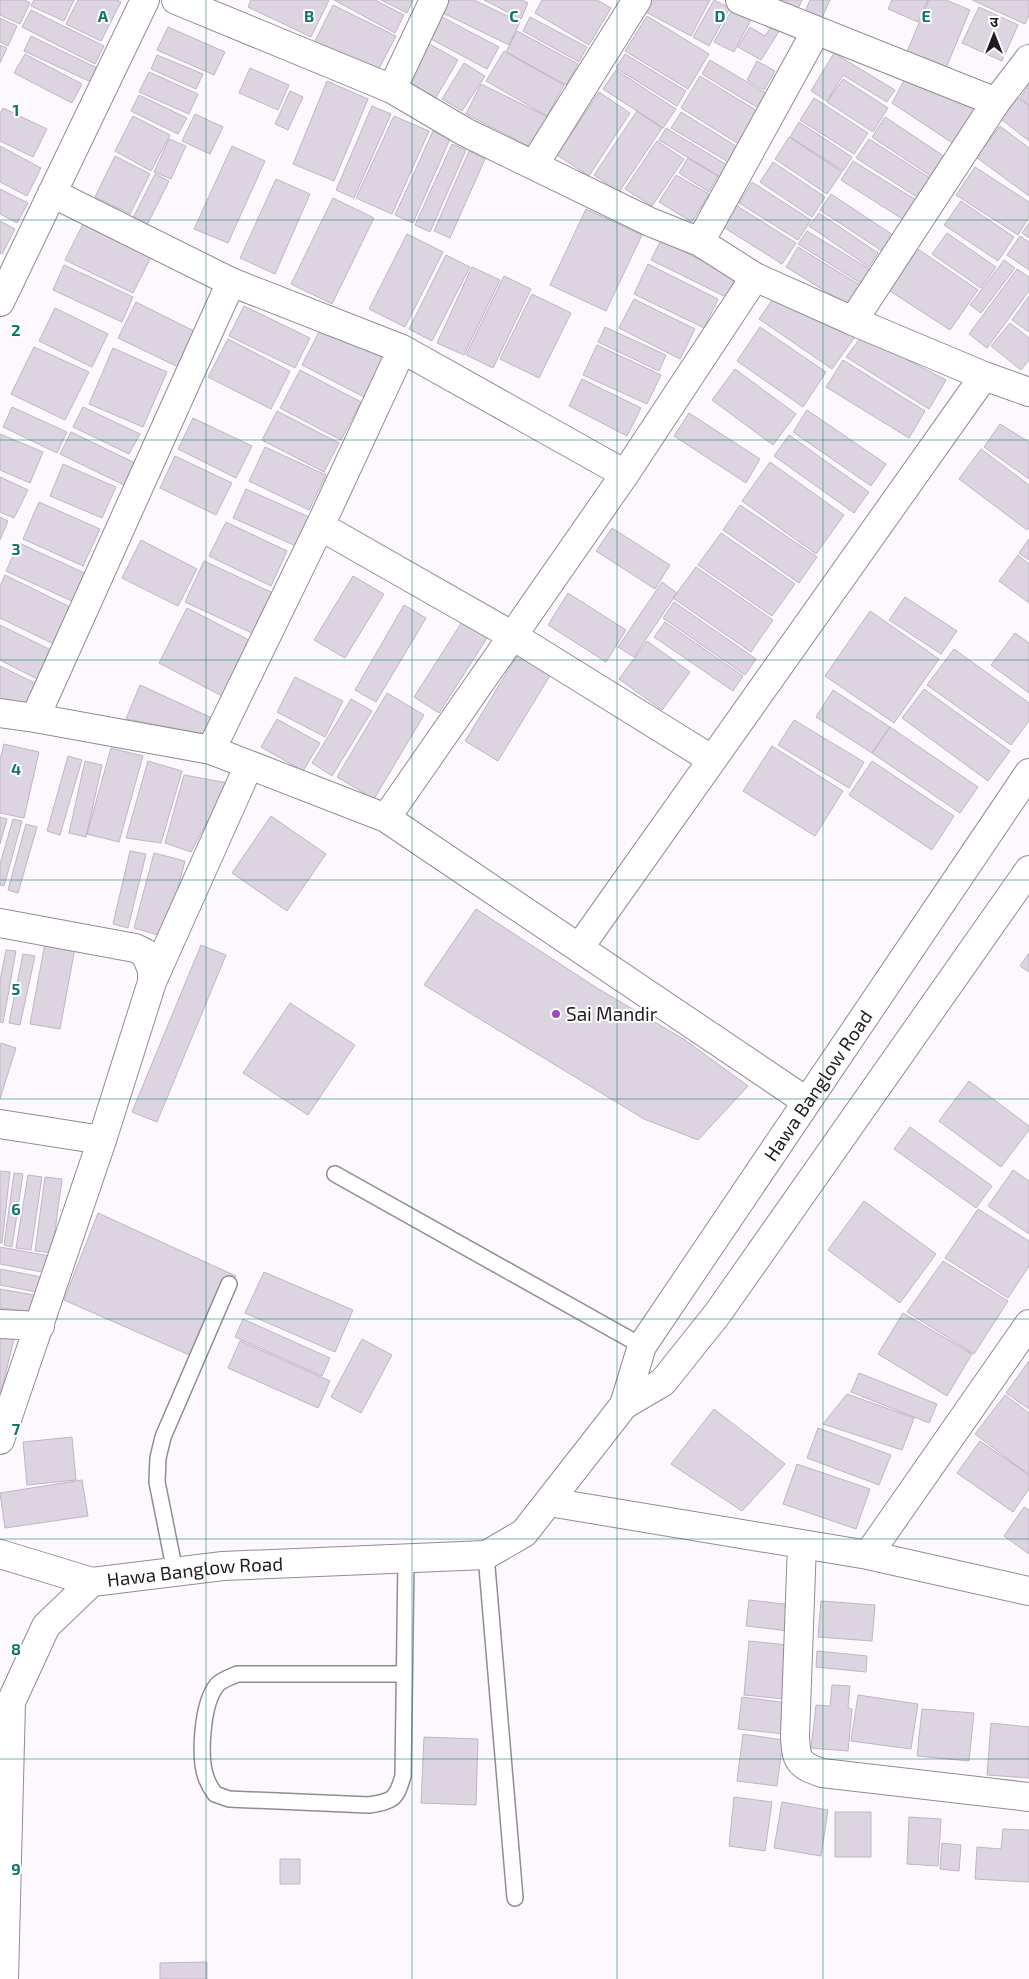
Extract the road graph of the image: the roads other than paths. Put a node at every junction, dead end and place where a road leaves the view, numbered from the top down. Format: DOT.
graph roads {
  1 [pos="146,0"];
  2 [pos="176,0"];
  3 [pos="434,0"];
  4 [pos="637,0"];
  5 [pos="740,0"];
  6 [pos="218,8"];
  7 [pos="816,31"];
  8 [pos="1029,59"];
  9 [pos="392,89"];
  10 [pos="996,102"];
  11 [pos="534,165"];
  12 [pos="52,193"];
  13 [pos="700,242"];
  14 [pos="755,277"];
  15 [pos="231,282"];
  16 [pos="0,302"];
  17 [pos="853,321"];
  18 [pos="402,349"];
  19 [pos="984,376"];
  20 [pos="1029,392"];
  21 [pos="625,474"];
  22 [pos="320,526"];
  23 [pos="513,636"];
  24 [pos="0,713"];
  25 [pos="35,718"];
  26 [pos="211,750"];
  27 [pos="711,759"];
  28 [pos="248,765"];
  29 [pos="1029,773"];
  30 [pos="386,818"];
  31 [pos="1029,870"];
  32 [pos="0,923"];
  33 [pos="579,948"];
  34 [pos="152,982"];
  35 [pos="806,1101"];
  36 [pos="0,1124"];
  37 [pos="102,1140"];
  38 [pos="336,1174"];
  39 [pos="229,1284"];
  40 [pos="0,1324"];
  41 [pos="1029,1324"];
  42 [pos="40,1326"];
  43 [pos="642,1346"];
  44 [pos="624,1406"];
  45 [pos="0,1440"];
  46 [pos="549,1502"];
  47 [pos="802,1544"];
  48 [pos="0,1554"];
  49 [pos="486,1555"];
  50 [pos="868,1555"];
  51 [pos="406,1559"];
  52 [pos="175,1572"];
  53 [pos="92,1582"];
  54 [pos="1029,1591"];
  55 [pos="404,1674"];
  56 [pos="1029,1797"];
  57 [pos="515,1898"];
  58 [pos="2,1936"];
  59 [pos="4,1979"];
  1 -- 12 [label="street"];
  2 -- 6 [label="street"];
  3 -- 9 [label="street"];
  4 -- 11 [label="street"];
  5 -- 7 [label="street"];
  6 -- 9 [label="street"];
  7 -- 10 [label="street"];
  7 -- 13 [label="street"];
  8 -- 10 [label="street"];
  9 -- 11 [label="street"];
  10 -- 17 [label="street"];
  11 -- 13 [label="street"];
  12 -- 15 [label="street"];
  12 -- 16 [label="street"];
  13 -- 14 [label="street"];
  14 -- 17 [label="street"];
  14 -- 21 [label="street"];
  15 -- 18 [label="street"];
  15 -- 25 [label="street"];
  17 -- 19 [label="street"];
  18 -- 21 [label="street"];
  18 -- 22 [label="street"];
  19 -- 20 [label="street"];
  19 -- 27 [label="street"];
  21 -- 23 [label="street"];
  22 -- 23 [label="street"];
  22 -- 26 [label="street"];
  23 -- 27 [label="street"];
  23 -- 30 [label="street"];
  24 -- 25 [label="street"];
  25 -- 26 [label="street"];
  26 -- 28 [label="street"];
  27 -- 33 [label="street"];
  28 -- 30 [label="street"];
  28 -- 34 [label="street"];
  29 -- 35 [label="street, Hawa Banglow Road"];
  30 -- 33 [label="street"];
  31 -- 44 [label="street, Hawa Banglow Road"];
  32 -- 34 [label="street"];
  33 -- 35 [label="street"];
  34 -- 37 [label="street"];
  35 -- 43 [label="street, Hawa Banglow Road"];
  36 -- 37 [label="street"];
  37 -- 42 [label="street"];
  38 -- 43 [label="lane"];
  39 -- 52 [label="lane"];
  40 -- 42 [label="street"];
  41 -- 50 [label="street"];
  42 -- 45 [label="street"];
  43 -- 44 [label="street, Hawa Banglow Road"];
  44 -- 46 [label="street, Hawa Banglow Road"];
  46 -- 47 [label="street"];
  46 -- 49 [label="street, Hawa Banglow Road"];
  47 -- 50 [label="street"];
  47 -- 56 [label="street"];
  48 -- 53 [label="street"];
  49 -- 51 [label="street, Hawa Banglow Road"];
  49 -- 57 [label="lane"];
  50 -- 54 [label="street"];
  51 -- 52 [label="street, Hawa Banglow Road"];
  51 -- 55 [label="lane"];
  52 -- 53 [label="street, Hawa Banglow Road"];
  53 -- 58 [label="street, Hawa Banglow Road"];
  55 -- 55 [label="lane"];
  58 -- 59 [label="street, Hawa Banglow Road"];
}
